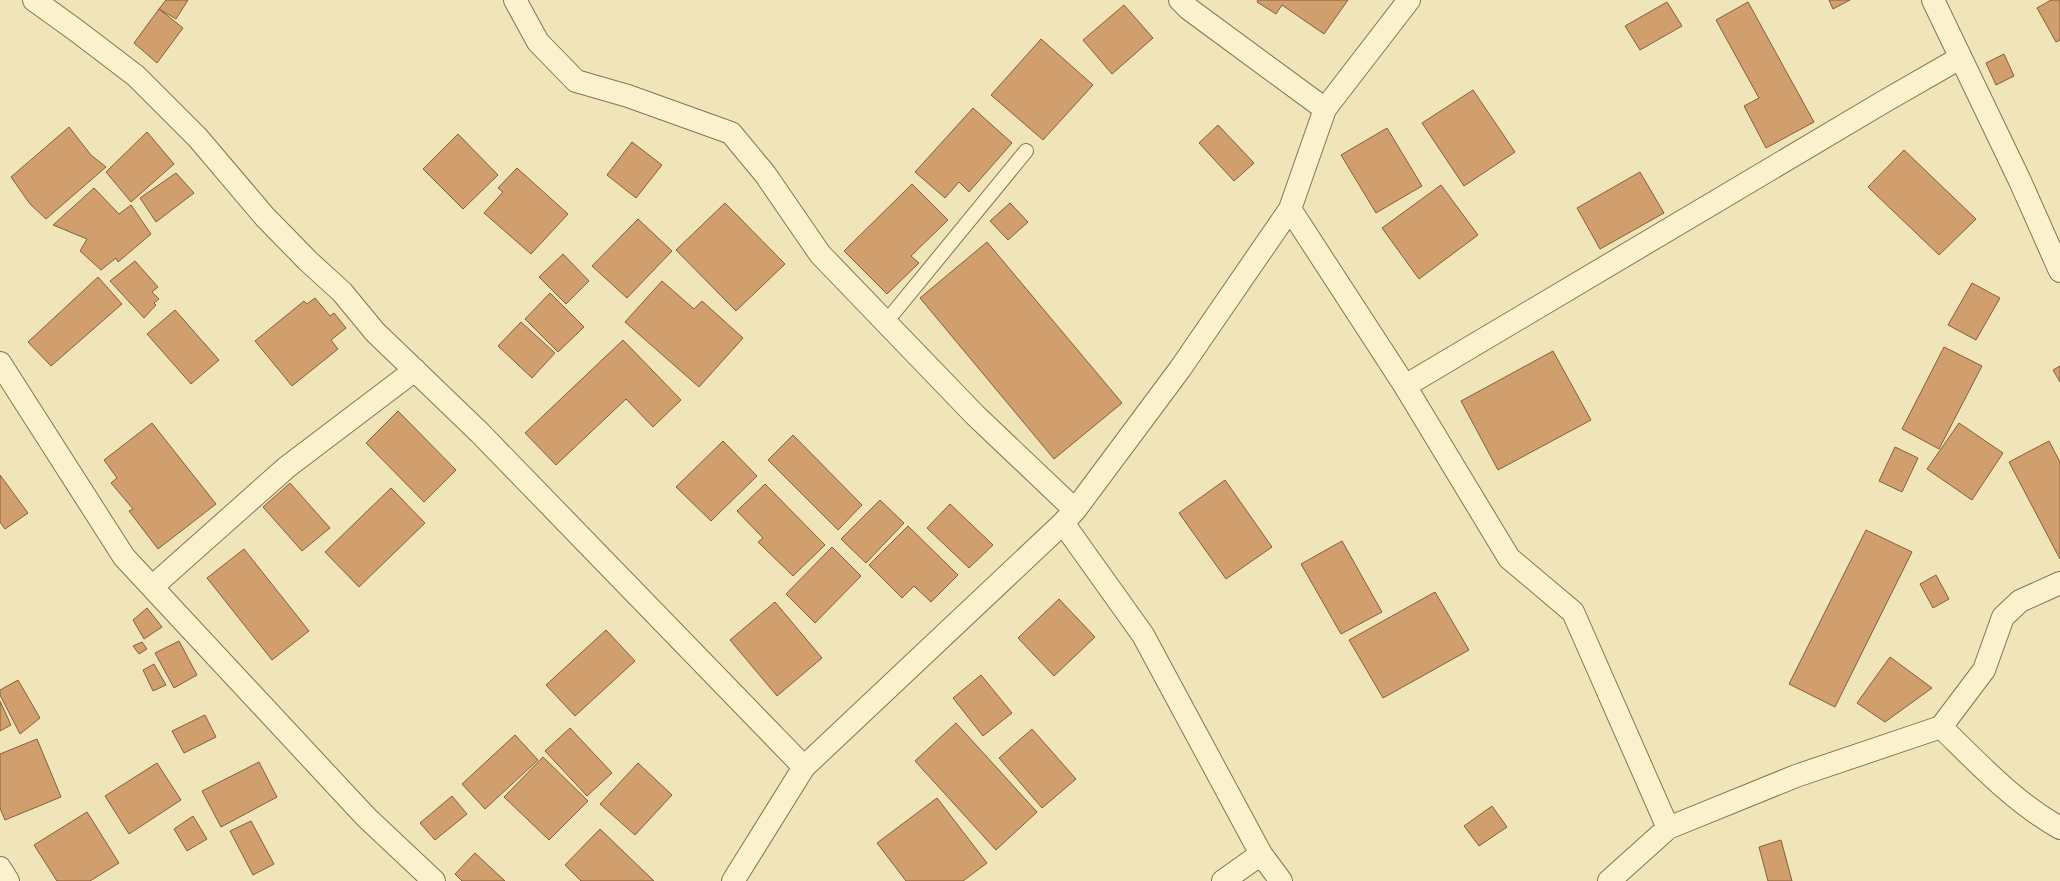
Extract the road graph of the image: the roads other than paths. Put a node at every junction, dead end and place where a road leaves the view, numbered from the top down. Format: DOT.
graph roads {
  1 [pos="34,0"];
  2 [pos="515,0"];
  3 [pos="1180,0"];
  4 [pos="1410,0"];
  5 [pos="1933,0"];
  6 [pos="1960,58"];
  7 [pos="1325,109"];
  8 [pos="1026,151"];
  9 [pos="1290,209"];
  10 [pos="2060,271"];
  11 [pos="886,322"];
  12 [pos="0,363"];
  13 [pos="414,370"];
  14 [pos="1405,386"];
  15 [pos="1069,517"];
  16 [pos="2060,583"];
  17 [pos="152,587"];
  18 [pos="1941,727"];
  19 [pos="804,767"];
  20 [pos="1668,828"];
  21 [pos="2060,828"];
  22 [pos="1261,854"];
  23 [pos="0,868"];
  24 [pos="8,881"];
  25 [pos="434,881"];
  26 [pos="733,881"];
  27 [pos="1223,881"];
  28 [pos="1281,881"];
  29 [pos="1609,881"];
  1 -- 13 [label="street"];
  2 -- 11 [label="street"];
  3 -- 7 [label="street"];
  4 -- 7 [label="street"];
  5 -- 6 [label="street"];
  6 -- 10 [label="street"];
  6 -- 14 [label="street"];
  7 -- 9 [label="street"];
  8 -- 11 [label="lane"];
  9 -- 14 [label="street"];
  9 -- 15 [label="street"];
  11 -- 15 [label="street"];
  12 -- 17 [label="street"];
  13 -- 17 [label="street"];
  13 -- 19 [label="street"];
  14 -- 20 [label="street"];
  15 -- 19 [label="street"];
  15 -- 22 [label="street"];
  16 -- 18 [label="street"];
  17 -- 25 [label="street"];
  18 -- 20 [label="street"];
  18 -- 21 [label="street"];
  19 -- 26 [label="street"];
  20 -- 29 [label="street"];
  22 -- 27 [label="street"];
  22 -- 28 [label="street"];
  23 -- 24 [label="street"];
}
